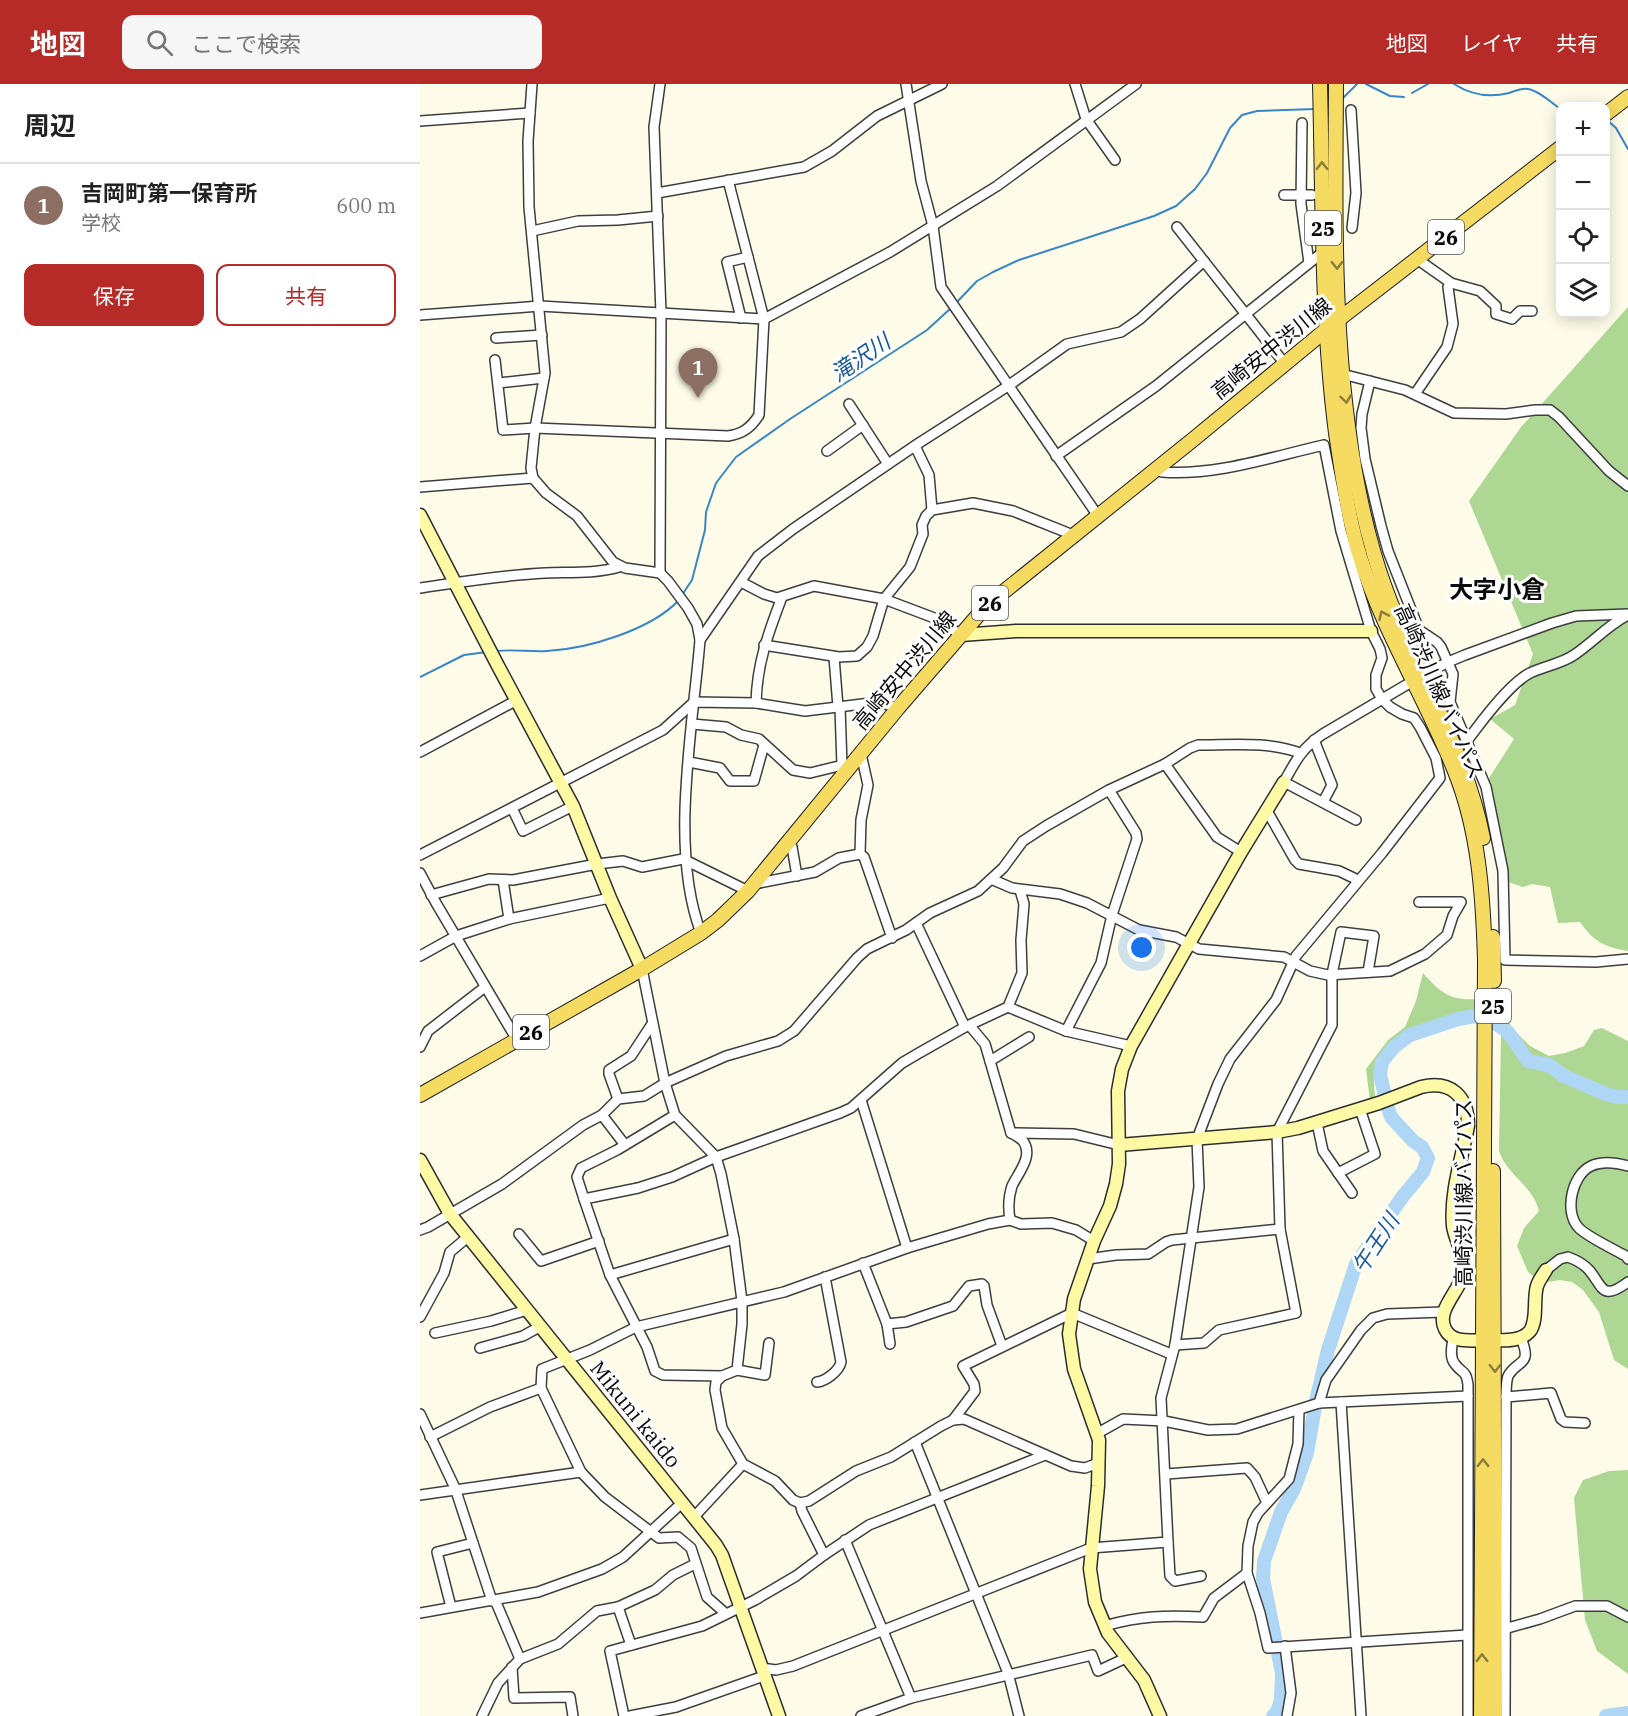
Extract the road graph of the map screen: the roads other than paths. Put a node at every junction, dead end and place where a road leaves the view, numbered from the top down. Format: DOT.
graph roads {
  1 [pos="532,84"];
  2 [pos="660,84"];
  3 [pos="906,84"];
  4 [pos="942,84"];
  5 [pos="1075,84"];
  6 [pos="1136,84"];
  7 [pos="1320,84"];
  8 [pos="1336,89"];
  9 [pos="1628,97"];
  10 [pos="909,99"];
  11 [pos="1351,110"];
  12 [pos="1610,110"];
  13 [pos="530,112"];
  14 [pos="1086,119"];
  15 [pos="420,120"];
  16 [pos="1302,123"];
  17 [pos="1556,151"];
  18 [pos="1115,160"];
  19 [pos="728,180"];
  20 [pos="657,192"];
  21 [pos="1284,195"];
  22 [pos="1301,195"];
  23 [pos="1312,195"];
  24 [pos="658,216"];
  25 [pos="933,226"];
  26 [pos="1177,227"];
  27 [pos="1352,228"];
  28 [pos="532,231"];
  29 [pos="1323,252"];
  30 [pos="748,257"];
  31 [pos="1417,259"];
  32 [pos="1204,261"];
  33 [pos="1310,262"];
  34 [pos="1451,283"];
  35 [pos="540,306"];
  36 [pos="1532,311"];
  37 [pos="1246,312"];
  38 [pos="661,313"];
  39 [pos="420,315"];
  40 [pos="741,318"];
  41 [pos="764,319"];
  42 [pos="1338,320"];
  43 [pos="1326,330"];
  44 [pos="542,334"];
  45 [pos="496,338"];
  46 [pos="495,360"];
  47 [pos="1285,364"];
  48 [pos="1342,374"];
  49 [pos="544,378"];
  50 [pos="1370,381"];
  51 [pos="498,383"];
  52 [pos="1008,386"];
  53 [pos="1415,394"];
  54 [pos="849,404"];
  55 [pos="863,425"];
  56 [pos="535,428"];
  57 [pos="659,434"];
  58 [pos="915,446"];
  59 [pos="827,450"];
  60 [pos="1056,456"];
  61 [pos="888,464"];
  62 [pos="1158,468"];
  63 [pos="533,478"];
  64 [pos="1628,486"];
  65 [pos="420,487"];
  66 [pos="932,510"];
  67 [pos="420,515"];
  68 [pos="1098,516"];
  69 [pos="1073,535"];
  70 [pos="619,567"];
  71 [pos="660,573"];
  72 [pos="455,582"];
  73 [pos="741,582"];
  74 [pos="420,588"];
  75 [pos="782,597"];
  76 [pos="884,599"];
  77 [pos="1628,615"];
  78 [pos="1371,631"];
  79 [pos="961,635"];
  80 [pos="700,640"];
  81 [pos="764,645"];
  82 [pos="834,657"];
  83 [pos="1448,662"];
  84 [pos="1417,679"];
  85 [pos="1382,699"];
  86 [pos="517,700"];
  87 [pos="694,702"];
  88 [pos="756,703"];
  89 [pos="839,707"];
  90 [pos="898,708"];
  91 [pos="692,724"];
  92 [pos="1314,740"];
  93 [pos="1467,741"];
  94 [pos="764,744"];
  95 [pos="420,753"];
  96 [pos="1300,753"];
  97 [pos="861,754"];
  98 [pos="689,762"];
  99 [pos="1165,764"];
  100 [pos="846,766"];
  101 [pos="562,782"];
  102 [pos="1284,782"];
  103 [pos="1109,790"];
  104 [pos="1323,802"];
  105 [pos="573,806"];
  106 [pos="512,808"];
  107 [pos="1266,809"];
  108 [pos="1356,819"];
  109 [pos="788,842"];
  110 [pos="1241,852"];
  111 [pos="860,854"];
  112 [pos="420,855"];
  113 [pos="686,860"];
  114 [pos="597,864"];
  115 [pos="420,873"];
  116 [pos="797,876"];
  117 [pos="991,879"];
  118 [pos="503,880"];
  119 [pos="1358,880"];
  120 [pos="750,888"];
  121 [pos="1020,890"];
  122 [pos="431,895"];
  123 [pos="610,898"];
  124 [pos="1419,902"];
  125 [pos="1112,915"];
  126 [pos="509,919"];
  127 [pos="916,923"];
  128 [pos="701,933"];
  129 [pos="456,936"];
  130 [pos="892,938"];
  131 [pos="1189,942"];
  132 [pos="420,956"];
  133 [pos="1628,959"];
  134 [pos="1293,961"];
  135 [pos="642,969"];
  136 [pos="1368,972"];
  137 [pos="1332,974"];
  138 [pos="485,987"];
  139 [pos="1008,1007"];
  140 [pos="652,1024"];
  141 [pos="967,1027"];
  142 [pos="1066,1031"];
  143 [pos="1029,1036"];
  144 [pos="517,1040"];
  145 [pos="1131,1046"];
  146 [pos="420,1047"];
  147 [pos="990,1061"];
  148 [pos="665,1083"];
  149 [pos="420,1095"];
  150 [pos="618,1099"];
  151 [pos="861,1100"];
  152 [pos="1360,1109"];
  153 [pos="602,1115"];
  154 [pos="675,1115"];
  155 [pos="1317,1123"];
  156 [pos="1011,1132"];
  157 [pos="1277,1132"];
  158 [pos="1197,1139"];
  159 [pos="625,1145"];
  160 [pos="1119,1145"];
  161 [pos="716,1157"];
  162 [pos="420,1160"];
  163 [pos="1628,1166"];
  164 [pos="1338,1173"];
  165 [pos="1352,1193"];
  166 [pos="584,1199"];
  167 [pos="450,1214"];
  168 [pos="1010,1220"];
  169 [pos="1280,1229"];
  170 [pos="420,1230"];
  171 [pos="519,1233"];
  172 [pos="469,1236"];
  173 [pos="1192,1238"];
  174 [pos="734,1239"];
  175 [pos="599,1241"];
  176 [pos="1094,1241"];
  177 [pos="907,1248"];
  178 [pos="1088,1259"];
  179 [pos="1628,1259"];
  180 [pos="863,1263"];
  181 [pos="1546,1270"];
  182 [pos="610,1275"];
  183 [pos="825,1277"];
  184 [pos="1628,1282"];
  185 [pos="742,1301"];
  186 [pos="527,1310"];
  187 [pos="1443,1312"];
  188 [pos="1072,1313"];
  189 [pos="420,1317"];
  190 [pos="887,1324"];
  191 [pos="541,1326"];
  192 [pos="636,1327"];
  193 [pos="435,1333"];
  194 [pos="1453,1338"];
  195 [pos="1521,1338"];
  196 [pos="1489,1340"];
  197 [pos="769,1342"];
  198 [pos="890,1344"];
  199 [pos="1002,1346"];
  200 [pos="480,1348"];
  201 [pos="1173,1349"];
  202 [pos="567,1359"];
  203 [pos="737,1370"];
  204 [pos="722,1376"];
  205 [pos="817,1382"];
  206 [pos="541,1388"];
  207 [pos="1468,1396"];
  208 [pos="1506,1396"];
  209 [pos="1341,1402"];
  210 [pos="1318,1403"];
  211 [pos="1300,1409"];
  212 [pos="420,1414"];
  213 [pos="953,1420"];
  214 [pos="1164,1421"];
  215 [pos="1585,1423"];
  216 [pos="1098,1433"];
  217 [pos="430,1437"];
  218 [pos="915,1442"];
  219 [pos="1045,1455"];
  220 [pos="1098,1463"];
  221 [pos="743,1464"];
  222 [pos="581,1472"];
  223 [pos="1166,1474"];
  224 [pos="455,1488"];
  225 [pos="420,1494"];
  226 [pos="936,1498"];
  227 [pos="683,1502"];
  228 [pos="800,1503"];
  229 [pos="1267,1503"];
  230 [pos="694,1516"];
  231 [pos="652,1531"];
  232 [pos="844,1540"];
  233 [pos="1168,1542"];
  234 [pos="473,1543"];
  235 [pos="1091,1548"];
  236 [pos="824,1555"];
  237 [pos="695,1564"];
  238 [pos="1247,1573"];
  239 [pos="1201,1576"];
  240 [pos="975,1593"];
  241 [pos="494,1600"];
  242 [pos="740,1606"];
  243 [pos="451,1607"];
  244 [pos="618,1607"];
  245 [pos="420,1613"];
  246 [pos="725,1613"];
  247 [pos="1628,1617"];
  248 [pos="1104,1626"];
  249 [pos="1504,1629"];
  250 [pos="884,1631"];
  251 [pos="1467,1635"];
  252 [pos="1355,1642"];
  253 [pos="631,1645"];
  254 [pos="1284,1646"];
  255 [pos="1128,1658"];
  256 [pos="520,1659"];
  257 [pos="512,1667"];
  258 [pos="762,1672"];
  259 [pos="1008,1673"];
  260 [pos="911,1698"];
  261 [pos="482,1716"];
  262 [pos="573,1716"];
  263 [pos="624,1716"];
  264 [pos="630,1716"];
  265 [pos="778,1716"];
  266 [pos="861,1716"];
  267 [pos="1019,1716"];
  268 [pos="1160,1716"];
  269 [pos="1287,1716"];
  270 [pos="1361,1716"];
  271 [pos="1468,1716"];
  272 [pos="1481,1716"];
  273 [pos="1495,1716"];
  274 [pos="1505,1716"];
  1 -- 13 [label="street"];
  2 -- 20 [label="street"];
  3 -- 10 [label="street"];
  4 -- 10 [label="street"];
  5 -- 14 [label="street"];
  6 -- 14 [label="street"];
  29 -- 7 [label="main road, 高崎渋川線バイパス / 25, one-way"];
  8 -- 42 [label="main road, 高崎渋川線バイパス / 25, one-way"];
  9 -- 12 [label="main road"];
  10 -- 19 [label="street"];
  10 -- 25 [label="street"];
  11 -- 27 [label="street"];
  13 -- 15 [label="street"];
  13 -- 28 [label="street"];
  14 -- 18 [label="street"];
  14 -- 25 [label="street"];
  16 -- 22 [label="street"];
  17 -- 31 [label="main road, 高崎安中渋川線 / 26"];
  19 -- 20 [label="street"];
  19 -- 30 [label="street"];
  20 -- 24 [label="street"];
  21 -- 22 [label="street"];
  22 -- 23 [label="street"];
  22 -- 33 [label="street"];
  24 -- 28 [label="street"];
  24 -- 38 [label="street"];
  25 -- 41 [label="street"];
  25 -- 52 [label="street"];
  26 -- 32 [label="street"];
  28 -- 35 [label="street"];
  29 -- 33 [label="street"];
  29 -- 43 [label="main road, 高崎渋川線バイパス / 25"];
  30 -- 40 [label="street"];
  30 -- 41 [label="street"];
  31 -- 34 [label="street"];
  31 -- 42 [label="main road, 高崎安中渋川線 / 26"];
  32 -- 37 [label="street"];
  32 -- 52 [label="street"];
  33 -- 37 [label="street"];
  34 -- 36 [label="street"];
  34 -- 53 [label="street"];
  35 -- 38 [label="street"];
  35 -- 39 [label="street"];
  35 -- 44 [label="street"];
  37 -- 47 [label="street"];
  37 -- 60 [label="street"];
  38 -- 40 [label="street"];
  38 -- 57 [label="street"];
  40 -- 41 [label="street"];
  41 -- 57 [label="street"];
  42 -- 43 [label="main road, 高崎安中渋川線 / 26"];
  42 -- 48 [label="main road, 高崎渋川線バイパス / 25"];
  43 -- 47 [label="main road, 高崎安中渋川線 / 26"];
  84 -- 43 [label="main road, 高崎渋川線バイパス / 25, one-way"];
  44 -- 45 [label="street"];
  44 -- 49 [label="street"];
  46 -- 51 [label="street"];
  47 -- 62 [label="main road, 高崎安中渋川線 / 26"];
  48 -- 50 [label="street"];
  48 -- 84 [label="main road, 高崎渋川線バイパス / 25, one-way"];
  49 -- 51 [label="street"];
  49 -- 56 [label="street"];
  50 -- 53 [label="street"];
  50 -- 83 [label="street"];
  51 -- 56 [label="street"];
  52 -- 58 [label="street"];
  52 -- 60 [label="street"];
  53 -- 64 [label="street"];
  54 -- 55 [label="street"];
  55 -- 59 [label="street"];
  55 -- 61 [label="street"];
  56 -- 57 [label="street"];
  56 -- 63 [label="street"];
  57 -- 71 [label="street"];
  58 -- 61 [label="street"];
  58 -- 66 [label="street"];
  60 -- 68 [label="street"];
  61 -- 73 [label="street"];
  62 -- 68 [label="main road, 高崎安中渋川線 / 26"];
  62 -- 78 [label="street"];
  63 -- 65 [label="street"];
  63 -- 70 [label="street"];
  66 -- 69 [label="street"];
  66 -- 76 [label="street"];
  67 -- 72 [label="street"];
  68 -- 69 [label="main road, 高崎安中渋川線 / 26"];
  69 -- 79 [label="main road, 高崎安中渋川線 / 26"];
  70 -- 71 [label="street"];
  70 -- 72 [label="street"];
  71 -- 80 [label="street"];
  72 -- 74 [label="street"];
  72 -- 86 [label="street"];
  73 -- 75 [label="street"];
  73 -- 80 [label="street"];
  75 -- 76 [label="street"];
  75 -- 81 [label="street"];
  76 -- 79 [label="street"];
  76 -- 82 [label="street"];
  77 -- 83 [label="street"];
  77 -- 93 [label="street"];
  78 -- 79 [label="street"];
  78 -- 85 [label="street"];
  79 -- 90 [label="main road, 高崎安中渋川線 / 26"];
  80 -- 87 [label="street"];
  81 -- 82 [label="street"];
  81 -- 88 [label="street"];
  82 -- 89 [label="street"];
  83 -- 84 [label="street"];
  83 -- 93 [label="street"];
  84 -- 85 [label="street"];
  84 -- 196 [label="main road, 高崎渋川線バイパス / 25"];
  85 -- 92 [label="street"];
  85 -- 119 [label="street"];
  86 -- 95 [label="street"];
  86 -- 101 [label="street"];
  87 -- 88 [label="street"];
  87 -- 91 [label="street"];
  87 -- 101 [label="street"];
  88 -- 89 [label="street"];
  89 -- 90 [label="street"];
  89 -- 100 [label="street"];
  90 -- 97 [label="main road, 高崎安中渋川線 / 26"];
  91 -- 94 [label="street"];
  91 -- 98 [label="street"];
  92 -- 96 [label="street"];
  92 -- 104 [label="street"];
  93 -- 133 [label="street"];
  94 -- 98 [label="street"];
  94 -- 100 [label="street"];
  96 -- 99 [label="street"];
  96 -- 102 [label="street"];
  97 -- 100 [label="main road, 高崎安中渋川線 / 26"];
  97 -- 111 [label="street"];
  98 -- 113 [label="street"];
  99 -- 103 [label="street"];
  99 -- 110 [label="street"];
  100 -- 109 [label="main road, 高崎安中渋川線 / 26"];
  101 -- 105 [label="street"];
  101 -- 106 [label="street"];
  102 -- 104 [label="street"];
  102 -- 107 [label="street"];
  103 -- 117 [label="street"];
  103 -- 125 [label="street"];
  104 -- 108 [label="street"];
  105 -- 106 [label="street"];
  105 -- 114 [label="street"];
  106 -- 112 [label="street"];
  107 -- 110 [label="street"];
  107 -- 119 [label="street"];
  109 -- 116 [label="street"];
  109 -- 120 [label="main road, 高崎安中渋川線 / 26"];
  110 -- 131 [label="street"];
  111 -- 116 [label="street"];
  111 -- 130 [label="street"];
  113 -- 114 [label="street"];
  113 -- 120 [label="street"];
  113 -- 128 [label="street"];
  114 -- 118 [label="street"];
  114 -- 123 [label="street"];
  115 -- 122 [label="street"];
  116 -- 120 [label="street"];
  117 -- 121 [label="street"];
  117 -- 127 [label="street"];
  118 -- 122 [label="street"];
  118 -- 126 [label="street"];
  119 -- 134 [label="street"];
  120 -- 128 [label="main road, 高崎安中渋川線 / 26"];
  121 -- 125 [label="street"];
  121 -- 139 [label="street"];
  122 -- 129 [label="street"];
  123 -- 126 [label="street"];
  123 -- 135 [label="street"];
  124 -- 136 [label="street"];
  125 -- 131 [label="street"];
  125 -- 142 [label="street"];
  126 -- 129 [label="street"];
  127 -- 130 [label="street"];
  127 -- 141 [label="street"];
  128 -- 135 [label="main road, 高崎安中渋川線 / 26"];
  129 -- 132 [label="street"];
  129 -- 138 [label="street"];
  130 -- 148 [label="street"];
  131 -- 134 [label="street"];
  131 -- 145 [label="street"];
  134 -- 137 [label="street"];
  134 -- 158 [label="street"];
  135 -- 140 [label="street"];
  135 -- 144 [label="main road, 高崎安中渋川線 / 26"];
  136 -- 137 [label="street"];
  136 -- 137 [label="street"];
  137 -- 157 [label="street"];
  138 -- 144 [label="street"];
  138 -- 146 [label="street"];
  139 -- 141 [label="street"];
  139 -- 142 [label="street"];
  140 -- 148 [label="street"];
  140 -- 150 [label="street"];
  141 -- 147 [label="street"];
  141 -- 151 [label="street"];
  142 -- 145 [label="street"];
  143 -- 147 [label="street"];
  144 -- 149 [label="main road, 高崎安中渋川線 / 26"];
  145 -- 160 [label="street"];
  147 -- 156 [label="street"];
  148 -- 150 [label="street"];
  148 -- 154 [label="street"];
  150 -- 153 [label="street"];
  151 -- 161 [label="street"];
  151 -- 177 [label="street"];
  152 -- 155 [label="street"];
  152 -- 164 [label="street"];
  152 -- 187 [label="street"];
  153 -- 159 [label="street"];
  153 -- 167 [label="street"];
  154 -- 159 [label="street"];
  154 -- 161 [label="street"];
  155 -- 157 [label="street"];
  155 -- 164 [label="street"];
  156 -- 160 [label="street"];
  156 -- 168 [label="street"];
  157 -- 158 [label="street"];
  157 -- 169 [label="street"];
  158 -- 160 [label="street"];
  158 -- 173 [label="street"];
  159 -- 166 [label="street"];
  160 -- 176 [label="street"];
  161 -- 166 [label="street"];
  161 -- 174 [label="street"];
  162 -- 167 [label="street, Mikuni kaido"];
  163 -- 179 [label="street"];
  164 -- 165 [label="street"];
  166 -- 175 [label="street"];
  167 -- 170 [label="street"];
  167 -- 172 [label="street, Mikuni kaido"];
  168 -- 176 [label="street"];
  168 -- 177 [label="street"];
  169 -- 173 [label="street"];
  169 -- 201 [label="street"];
  171 -- 175 [label="street"];
  172 -- 186 [label="street, Mikuni kaido"];
  172 -- 189 [label="street"];
  173 -- 178 [label="street"];
  173 -- 201 [label="street"];
  174 -- 182 [label="street"];
  174 -- 185 [label="street"];
  175 -- 182 [label="street"];
  176 -- 178 [label="street"];
  177 -- 180 [label="street"];
  178 -- 188 [label="street"];
  180 -- 183 [label="street"];
  180 -- 190 [label="street"];
  181 -- 184 [label="street"];
  181 -- 195 [label="street"];
  182 -- 192 [label="street"];
  183 -- 185 [label="street"];
  183 -- 205 [label="street"];
  185 -- 192 [label="street"];
  185 -- 203 [label="street"];
  186 -- 191 [label="street, Mikuni kaido"];
  186 -- 193 [label="street"];
  187 -- 194 [label="street"];
  187 -- 210 [label="street"];
  188 -- 199 [label="street"];
  188 -- 201 [label="street"];
  188 -- 216 [label="street"];
  190 -- 198 [label="street"];
  190 -- 199 [label="street"];
  191 -- 200 [label="street"];
  191 -- 202 [label="street, Mikuni kaido"];
  192 -- 202 [label="street"];
  192 -- 204 [label="street"];
  194 -- 196 [label="street"];
  194 -- 207 [label="street"];
  195 -- 196 [label="street"];
  195 -- 208 [label="street"];
  272 -- 196 [label="main road, 高崎渋川線バイパス / 25, one-way"];
  196 -- 273 [label="main road, 高崎渋川線バイパス / 25, one-way"];
  197 -- 203 [label="street"];
  199 -- 213 [label="street"];
  201 -- 214 [label="street"];
  202 -- 206 [label="street"];
  202 -- 227 [label="street, Mikuni kaido"];
  203 -- 204 [label="street"];
  204 -- 221 [label="street"];
  206 -- 217 [label="street"];
  206 -- 222 [label="street"];
  207 -- 209 [label="street"];
  207 -- 251 [label="street"];
  208 -- 215 [label="street"];
  208 -- 249 [label="street"];
  209 -- 210 [label="street"];
  209 -- 252 [label="street"];
  210 -- 211 [label="street"];
  211 -- 214 [label="street"];
  211 -- 229 [label="street"];
  212 -- 217 [label="street"];
  213 -- 218 [label="street"];
  213 -- 219 [label="street"];
  214 -- 216 [label="street"];
  214 -- 223 [label="street"];
  216 -- 220 [label="street"];
  217 -- 224 [label="street"];
  218 -- 226 [label="street"];
  218 -- 228 [label="street"];
  219 -- 220 [label="street"];
  219 -- 226 [label="street"];
  220 -- 235 [label="street"];
  221 -- 228 [label="street"];
  221 -- 230 [label="street"];
  222 -- 224 [label="street"];
  222 -- 231 [label="street"];
  223 -- 229 [label="street"];
  223 -- 233 [label="street"];
  224 -- 225 [label="street"];
  224 -- 234 [label="street"];
  226 -- 232 [label="street"];
  226 -- 240 [label="street"];
  227 -- 230 [label="street, Mikuni kaido"];
  227 -- 231 [label="street"];
  228 -- 236 [label="street"];
  229 -- 238 [label="street"];
  230 -- 242 [label="street, Mikuni kaido"];
  231 -- 237 [label="street"];
  231 -- 241 [label="street"];
  232 -- 236 [label="street"];
  232 -- 250 [label="street"];
  233 -- 235 [label="street"];
  233 -- 239 [label="street"];
  234 -- 241 [label="street"];
  234 -- 243 [label="street"];
  235 -- 240 [label="street"];
  235 -- 248 [label="street"];
  236 -- 242 [label="street"];
  237 -- 244 [label="street"];
  237 -- 246 [label="street"];
  238 -- 248 [label="street"];
  238 -- 254 [label="street"];
  240 -- 250 [label="street"];
  240 -- 259 [label="street"];
  241 -- 243 [label="street"];
  241 -- 256 [label="street"];
  242 -- 246 [label="street"];
  242 -- 258 [label="street, Mikuni kaido"];
  243 -- 245 [label="street"];
  244 -- 253 [label="street"];
  244 -- 256 [label="street"];
  246 -- 253 [label="street"];
  247 -- 249 [label="street"];
  248 -- 255 [label="street"];
  249 -- 274 [label="street"];
  250 -- 258 [label="street"];
  250 -- 260 [label="street"];
  251 -- 252 [label="street"];
  251 -- 271 [label="street"];
  252 -- 254 [label="street"];
  252 -- 270 [label="street"];
  253 -- 263 [label="street"];
  254 -- 269 [label="street"];
  255 -- 259 [label="street"];
  255 -- 268 [label="street"];
  256 -- 257 [label="street"];
  257 -- 261 [label="street"];
  257 -- 262 [label="street"];
  258 -- 264 [label="street"];
  258 -- 265 [label="street, Mikuni kaido"];
  259 -- 260 [label="street"];
  259 -- 267 [label="street"];
  260 -- 266 [label="street"];
}
